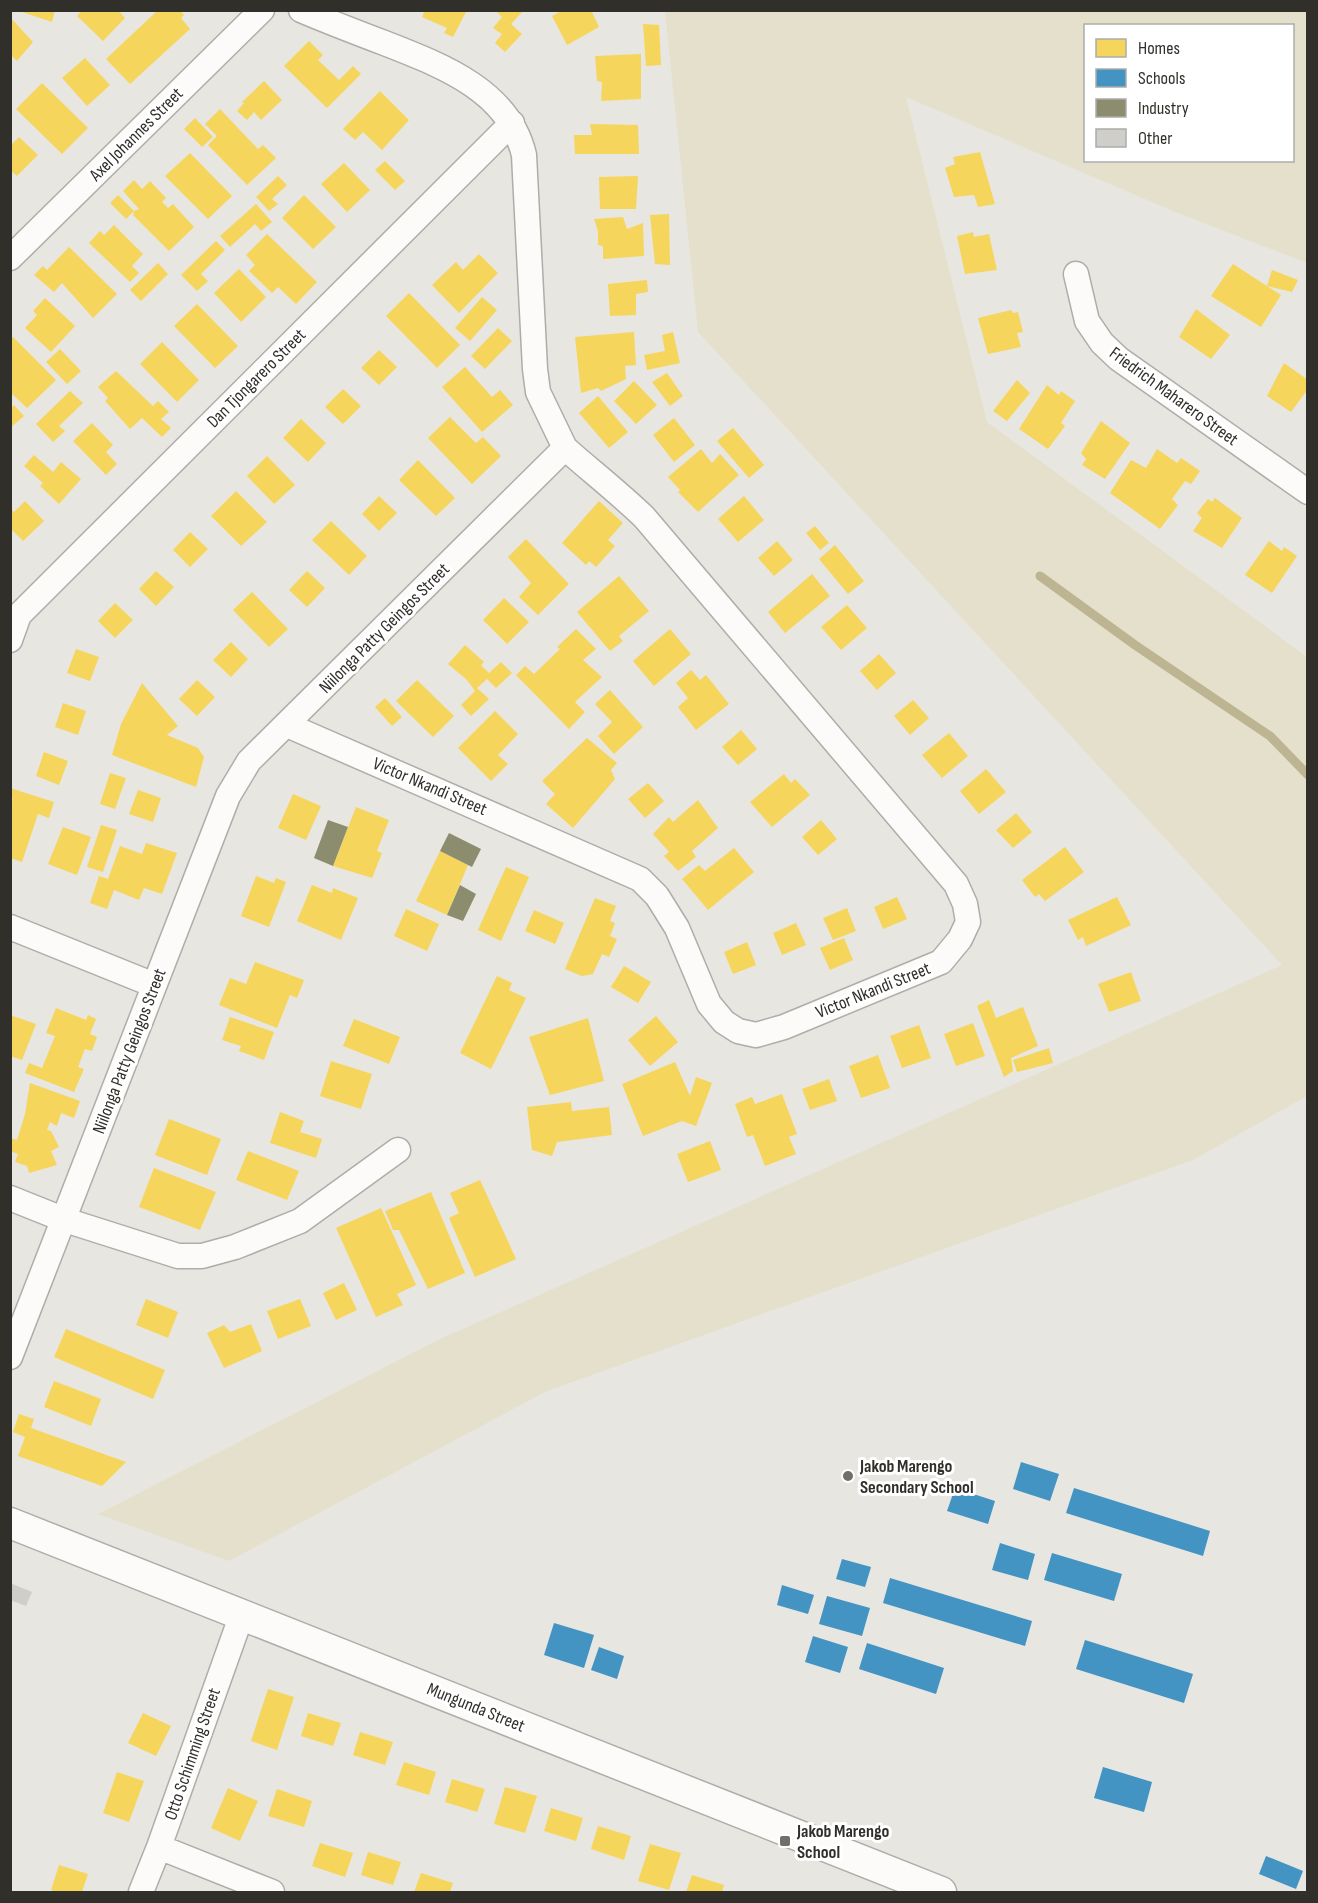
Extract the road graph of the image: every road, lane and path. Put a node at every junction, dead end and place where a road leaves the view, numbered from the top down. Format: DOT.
graph roads {
  1 [pos="262,10"];
  2 [pos="301,10"];
  3 [pos="512,123"];
  4 [pos="10,258"];
  5 [pos="1076,274"];
  6 [pos="565,448"];
  7 [pos="1308,492"];
  8 [pos="15,614"];
  9 [pos="10,640"];
  10 [pos="287,725"];
  11 [pos="10,927"];
  12 [pos="154,985"];
  13 [pos="398,1150"];
  14 [pos="10,1198"];
  15 [pos="65,1220"];
  16 [pos="10,1357"];
  17 [pos="10,1523"];
  18 [pos="242,1614"];
  19 [pos="159,1847"];
  20 [pos="141,1893"];
  21 [pos="272,1893"];
  22 [pos="941,1893"];
  1 -- 4 [label="street, Axel Johannes Street"];
  2 -- 3 [label="street"];
  3 -- 6 [label="street"];
  3 -- 8 [label="street, Dan Tjongarero Street"];
  5 -- 7 [label="street, Friedrich Maharero Street"];
  6 -- 10 [label="street, Niilonga Patty Geingos Street"];
  6 -- 10 [label="street, Victor Nkandi Street"];
  8 -- 9 [label="street, Dan Tjongarero Street"];
  10 -- 12 [label="street, Niilonga Patty Geingos Street"];
  11 -- 12 [label="street"];
  12 -- 15 [label="street, Niilonga Patty Geingos Street"];
  13 -- 15 [label="street"];
  14 -- 15 [label="street"];
  15 -- 16 [label="street, Niilonga Patty Geingos Street"];
  17 -- 18 [label="street, Mungunda Street"];
  18 -- 19 [label="street, Otto Schimming Street"];
  18 -- 22 [label="street, Mungunda Street"];
  19 -- 20 [label="street, Otto Schimming Street"];
  19 -- 21 [label="street"];
}
